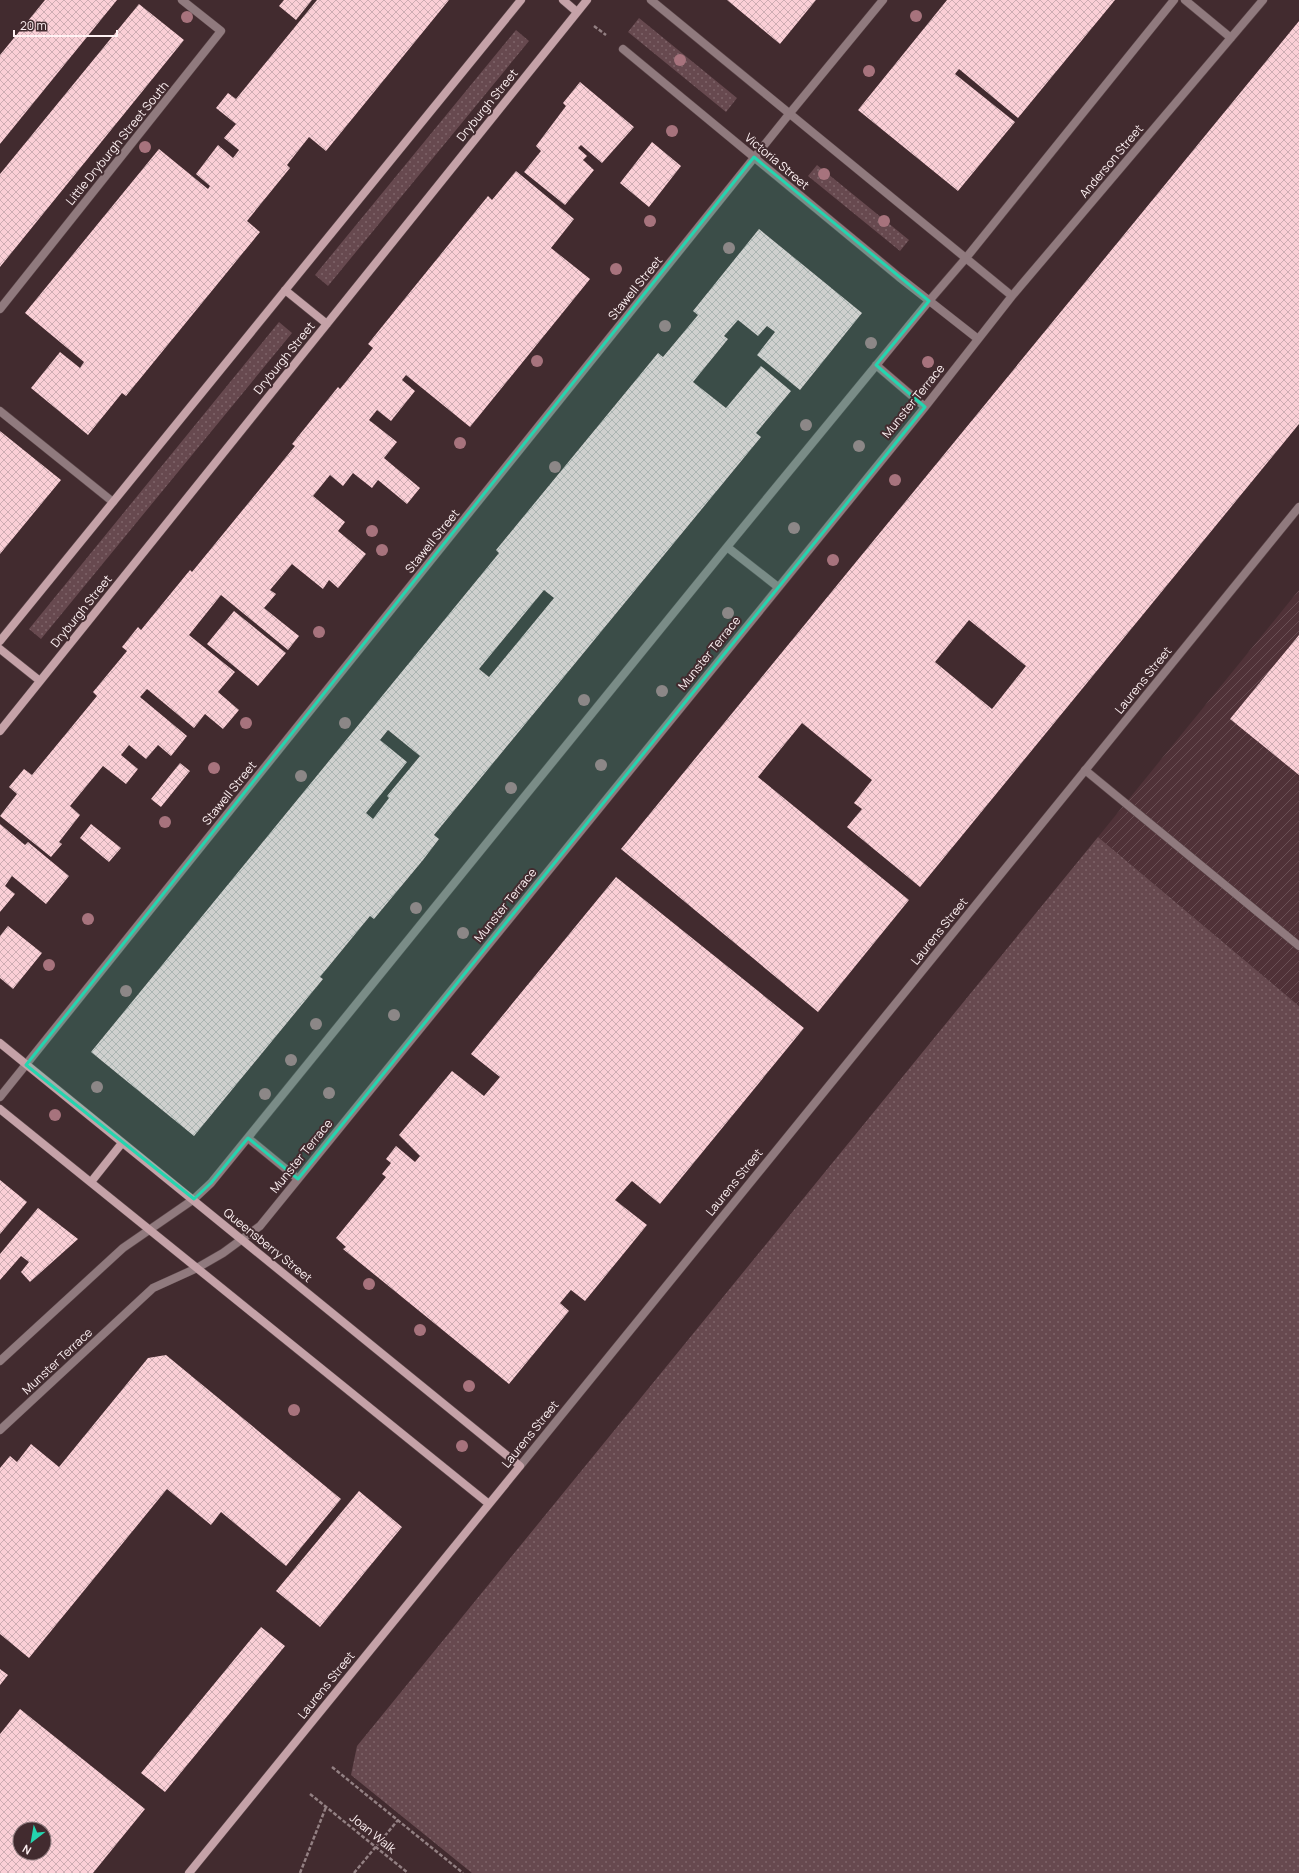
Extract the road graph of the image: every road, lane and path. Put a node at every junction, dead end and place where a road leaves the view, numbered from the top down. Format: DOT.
graph roads {
  1 [pos="182,0"];
  2 [pos="521,0"];
  3 [pos="563,0"];
  4 [pos="587,0"];
  5 [pos="651,0"];
  6 [pos="883,0"];
  7 [pos="1174,0"];
  8 [pos="1185,0"];
  9 [pos="1263,0"];
  10 [pos="577,12"];
  11 [pos="1231,38"];
  12 [pos="623,50"];
  13 [pos="790,112"];
  14 [pos="754,158"];
  15 [pos="966,258"];
  16 [pos="285,290"];
  17 [pos="1012,296"];
  18 [pos="929,301"];
  19 [pos="0,309"];
  20 [pos="327,324"];
  21 [pos="978,339"];
  22 [pos="876,365"];
  23 [pos="925,407"];
  24 [pos="0,411"];
  25 [pos="113,502"];
  26 [pos="1299,507"];
  27 [pos="726,547"];
  28 [pos="778,587"];
  29 [pos="0,641"];
  30 [pos="0,649"];
  31 [pos="40,681"];
  32 [pos="0,731"];
  33 [pos="1085,770"];
  34 [pos="1299,946"];
  35 [pos="0,1043"];
  36 [pos="26,1065"];
  37 [pos="0,1097"];
  38 [pos="0,1109"];
  39 [pos="248,1138"];
  40 [pos="122,1143"];
  41 [pos="298,1180"];
  42 [pos="91,1182"];
  43 [pos="194,1199"];
  44 [pos="150,1230"];
  45 [pos="243,1239"];
  46 [pos="197,1268"];
  47 [pos="0,1361"];
  48 [pos="0,1430"];
  49 [pos="520,1466"];
  50 [pos="489,1504"];
  51 [pos="332,1767"];
  52 [pos="310,1794"];
  53 [pos="326,1807"];
  54 [pos="398,1820"];
  55 [pos="376,1847"];
  56 [pos="459,1872"];
  57 [pos="188,1873"];
  58 [pos="300,1873"];
  59 [pos="354,1873"];
  60 [pos="408,1873"];
  61 [pos="464,1873"];
  1 -- 19 [label="street, Little Dryburgh Street South"];
  2 -- 16 [label="main road"];
  3 -- 10 [label="main road"];
  4 -- 10 [label="main road, Dryburgh Street"];
  5 -- 13 [label="street"];
  6 -- 13 [label="street, Stawell Street"];
  7 -- 15 [label="street"];
  8 -- 11 [label="street"];
  9 -- 11 [label="street, Anderson Street"];
  10 -- 12 [label="path"];
  10 -- 20 [label="main road, Dryburgh Street"];
  11 -- 17 [label="street, Anderson Street"];
  12 -- 14 [label="street, Victoria Street"];
  13 -- 14 [label="street, Stawell Street"];
  13 -- 15 [label="street"];
  14 -- 18 [label="street, Victoria Street"];
  14 -- 36 [label="street, Stawell Street"];
  15 -- 17 [label="street"];
  15 -- 18 [label="street"];
  16 -- 20 [label="main road"];
  16 -- 25 [label="main road"];
  17 -- 21 [label="street, Anderson Street"];
  18 -- 21 [label="street, Victoria Street"];
  18 -- 22 [label="street"];
  20 -- 31 [label="main road, Dryburgh Street"];
  21 -- 23 [label="street, Munster Terrace"];
  22 -- 23 [label="street"];
  22 -- 27 [label="street"];
  23 -- 28 [label="street, Munster Terrace"];
  24 -- 25 [label="street"];
  25 -- 29 [label="main road"];
  26 -- 33 [label="street, Laurens Street"];
  27 -- 28 [label="street"];
  27 -- 39 [label="street"];
  28 -- 41 [label="street, Munster Terrace"];
  30 -- 31 [label="main road"];
  31 -- 32 [label="main road, Dryburgh Street"];
  33 -- 34 [label="street"];
  33 -- 49 [label="street, Laurens Street"];
  35 -- 36 [label="main road, Queensberry Street"];
  36 -- 37 [label="street, Stawell Street"];
  36 -- 40 [label="main road, Queensberry Street"];
  38 -- 42 [label="main road"];
  39 -- 41 [label="street"];
  39 -- 43 [label="street"];
  40 -- 42 [label="main road"];
  40 -- 43 [label="main road, Queensberry Street"];
  41 -- 45 [label="street, Munster Terrace"];
  42 -- 44 [label="main road"];
  43 -- 44 [label="street"];
  43 -- 45 [label="main road, Queensberry Street"];
  44 -- 46 [label="main road"];
  44 -- 47 [label="street"];
  45 -- 46 [label="street, Munster Terrace"];
  45 -- 49 [label="main road, Queensberry Street"];
  46 -- 48 [label="street, Munster Terrace"];
  46 -- 50 [label="main road"];
  49 -- 50 [label="main road, Laurens Street"];
  50 -- 57 [label="main road, Laurens Street"];
  51 -- 54 [label="path"];
  52 -- 53 [label="path, Joan Walk"];
  53 -- 55 [label="path, Joan Walk"];
  53 -- 58 [label="path"];
  54 -- 55 [label="path"];
  54 -- 56 [label="path"];
  55 -- 59 [label="path"];
  55 -- 60 [label="path, Joan Walk"];
  56 -- 61 [label="path"];
}
